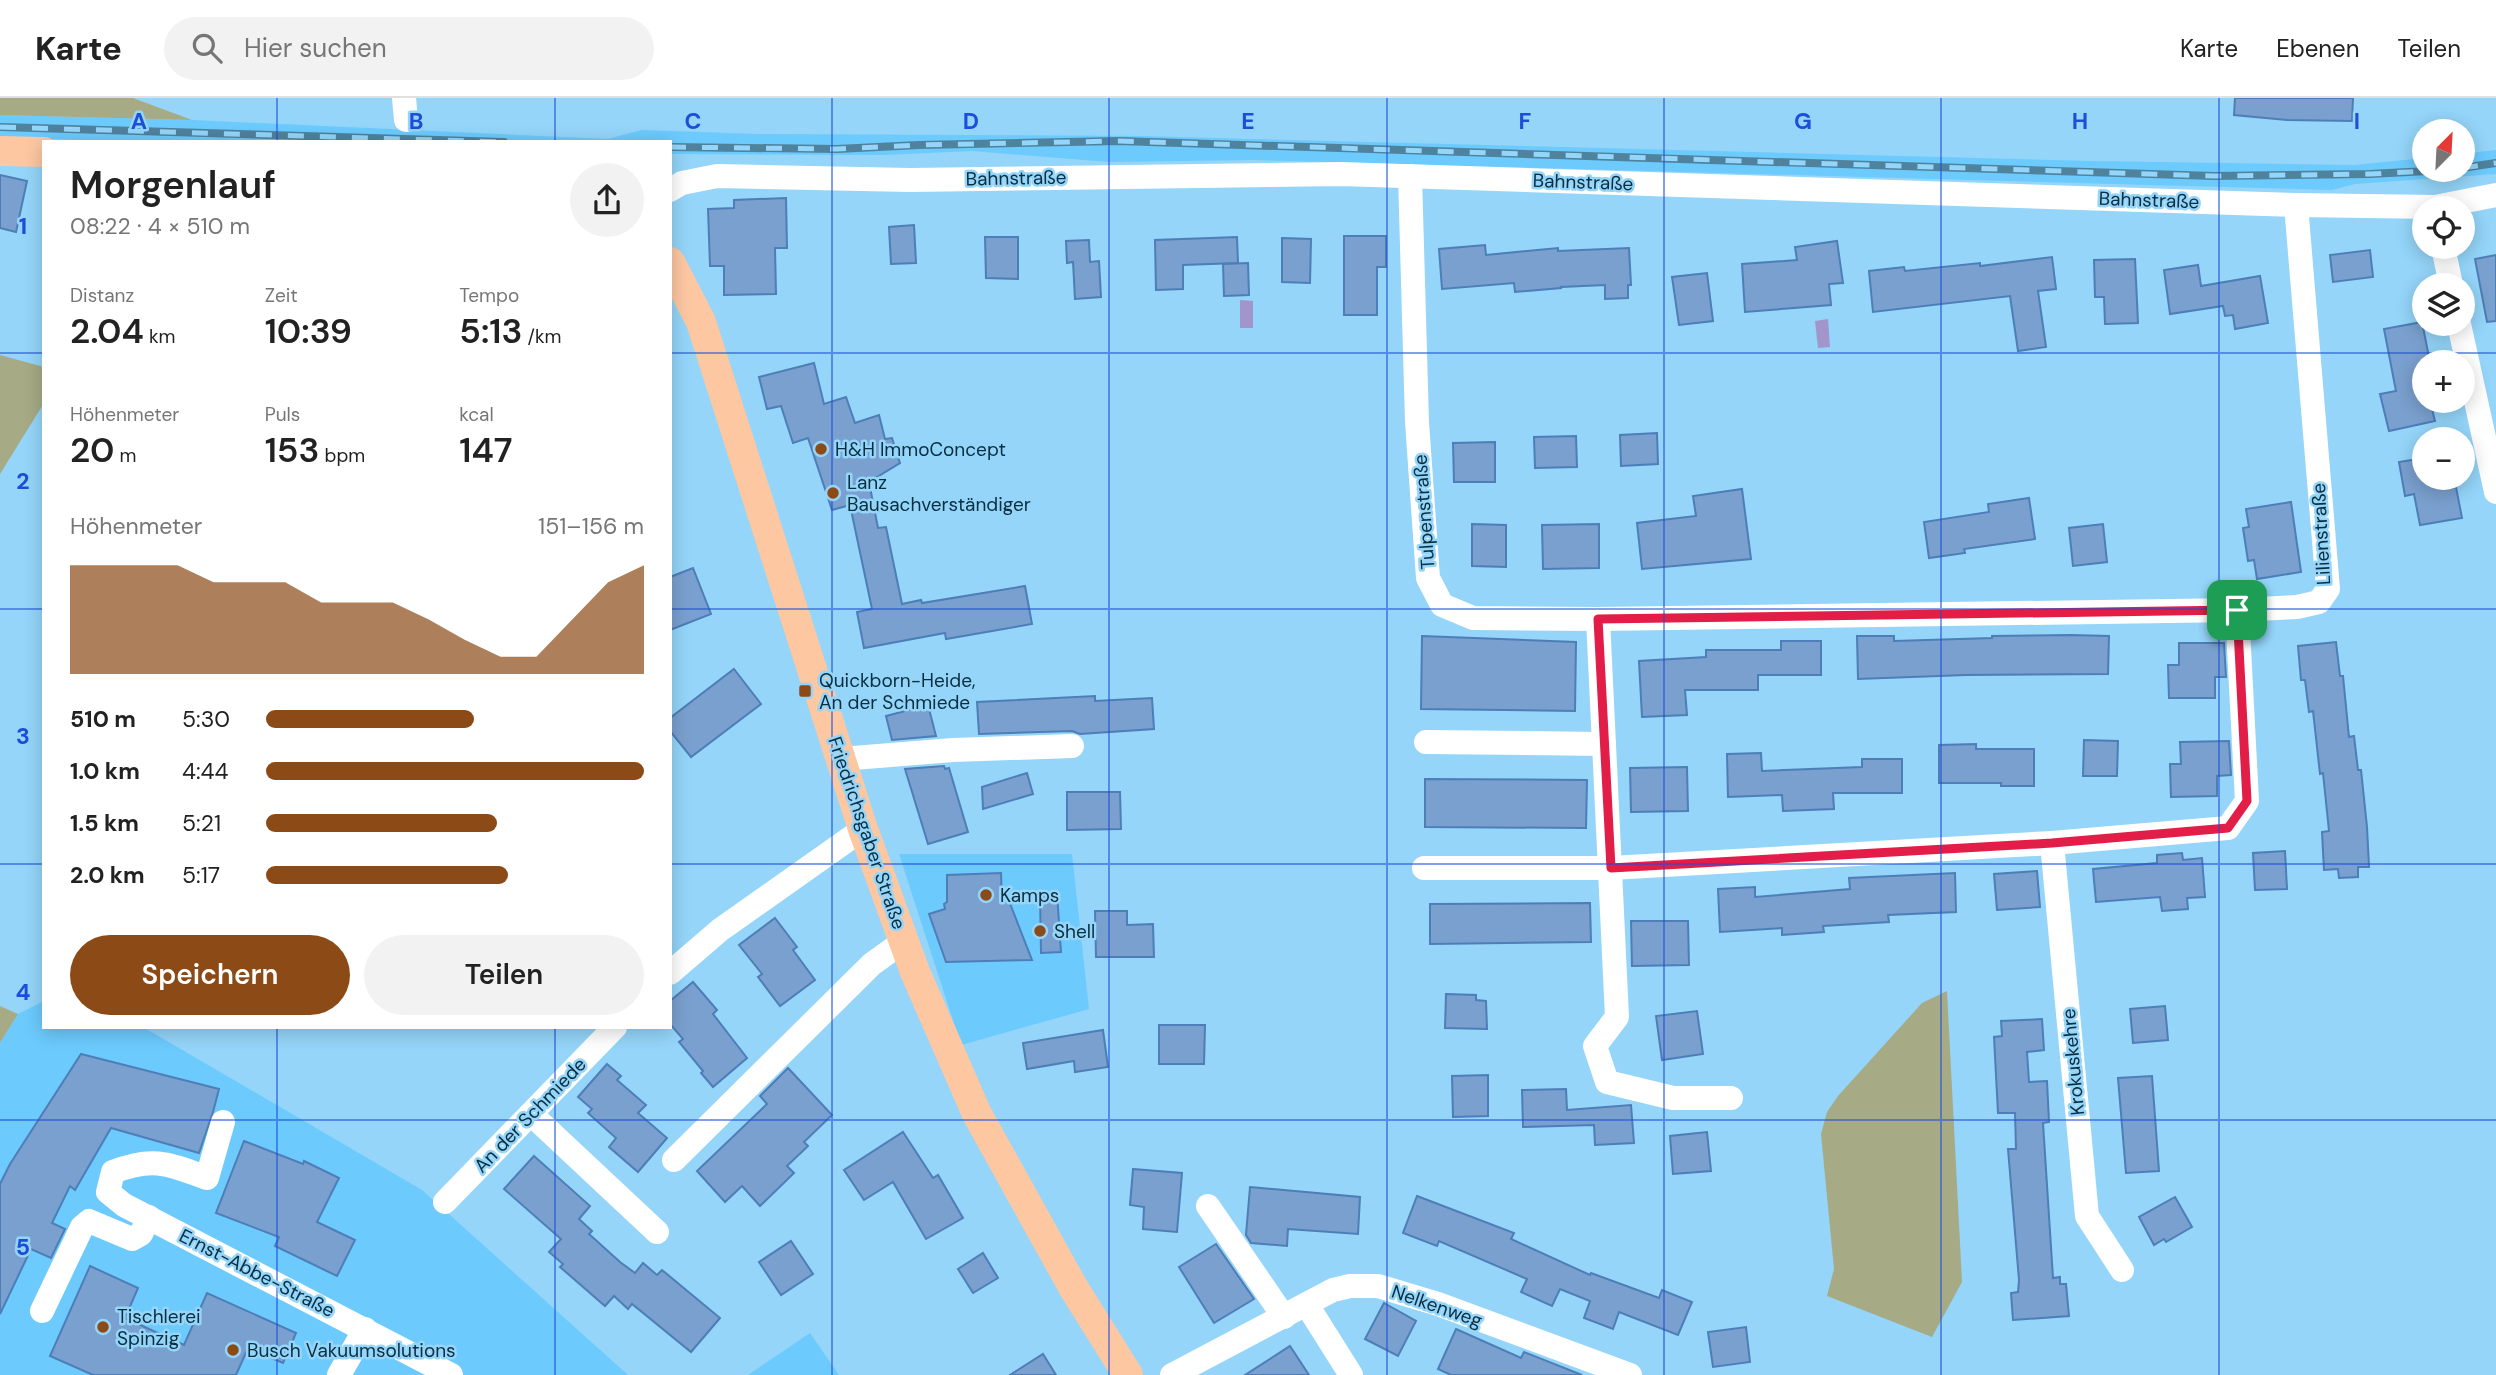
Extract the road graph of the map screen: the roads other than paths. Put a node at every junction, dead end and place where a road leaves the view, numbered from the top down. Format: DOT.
graph roads {
  1 [pos="0,151"];
  2 [pos="42,152"];
  3 [pos="1410,176"];
  4 [pos="672,189"];
  5 [pos="2496,195"];
  6 [pos="2475,200"];
  7 [pos="2296,205"];
  8 [pos="2412,207"];
  9 [pos="672,266"];
  10 [pos="2462,336"];
  11 [pos="2496,492"];
  12 [pos="2237,610"];
  13 [pos="1598,619"];
  14 [pos="1426,742"];
  15 [pos="1604,744"];
  16 [pos="1072,746"];
  17 [pos="841,760"];
  18 [pos="863,829"];
  19 [pos="2052,843"];
  20 [pos="1424,868"];
  21 [pos="1611,868"];
  22 [pos="904,941"];
  23 [pos="672,971"];
  24 [pos="613,1029"];
  25 [pos="1731,1098"];
  26 [pos="531,1114"];
  27 [pos="223,1122"];
  28 [pos="674,1160"];
  29 [pos="445,1202"];
  30 [pos="1208,1206"];
  31 [pos="149,1217"];
  32 [pos="657,1232"];
  33 [pos="2122,1270"];
  34 [pos="1307,1305"];
  35 [pos="42,1311"];
  36 [pos="1284,1317"];
  37 [pos="365,1329"];
  38 [pos="339,1375"];
  39 [pos="452,1375"];
  40 [pos="1128,1375"];
  41 [pos="1172,1375"];
  42 [pos="1351,1375"];
  43 [pos="1630,1375"];
  1 -- 2 [label="main road"];
  3 -- 4 [label="street, Bahnstraße"];
  3 -- 7 [label="street, Bahnstraße"];
  3 -- 13 [label="street, Tulpenstraße"];
  5 -- 6 [label="street, Bahnstraße"];
  7 -- 8 [label="street, Bahnstraße"];
  7 -- 12 [label="street, Lilienstraße"];
  9 -- 17 [label="main road, Friedrichsgaber Straße"];
  10 -- 11 [label="street"];
  12 -- 13 [label="street, Lilienstraße"];
  12 -- 19 [label="street"];
  13 -- 15 [label="street"];
  14 -- 15 [label="street"];
  15 -- 21 [label="street"];
  16 -- 17 [label="street"];
  17 -- 18 [label="main road, Friedrichsgaber Straße"];
  18 -- 22 [label="main road, Friedrichsgaber Straße"];
  18 -- 23 [label="street"];
  19 -- 21 [label="street"];
  19 -- 33 [label="street, Krokuskehre"];
  20 -- 21 [label="street"];
  21 -- 25 [label="street"];
  22 -- 28 [label="street"];
  22 -- 40 [label="main road, Friedrichsgaber Straße"];
  24 -- 26 [label="street, An der Schmiede"];
  26 -- 29 [label="street, An der Schmiede"];
  26 -- 32 [label="street"];
  27 -- 31 [label="street, Ernst-Abbe-Straße"];
  30 -- 36 [label="street"];
  31 -- 35 [label="street"];
  31 -- 37 [label="street, Ernst-Abbe-Straße"];
  34 -- 36 [label="street, Nelkenweg"];
  34 -- 42 [label="street"];
  34 -- 43 [label="street, Nelkenweg"];
  36 -- 41 [label="street, Nelkenweg"];
  37 -- 38 [label="street"];
  37 -- 39 [label="street, Ernst-Abbe-Straße"];
}
